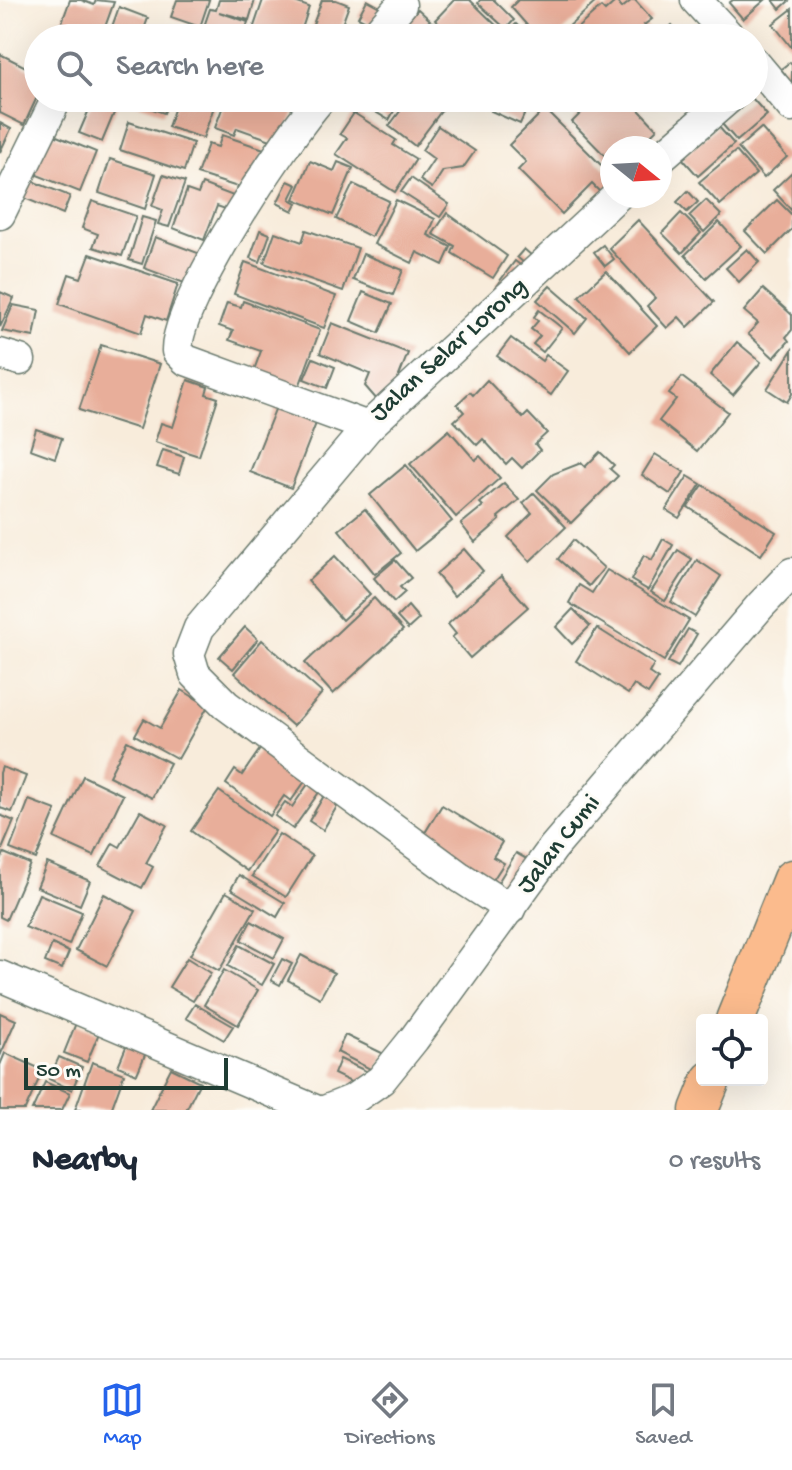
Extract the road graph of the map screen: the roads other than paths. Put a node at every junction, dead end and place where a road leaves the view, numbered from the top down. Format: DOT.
graph roads {
  1 [pos="696,0"];
  2 [pos="398,2"];
  3 [pos="383,24"];
  4 [pos="718,24"];
  5 [pos="768,82"];
  6 [pos="792,107"];
  7 [pos="50,112"];
  8 [pos="310,112"];
  9 [pos="713,112"];
  10 [pos="672,148"];
  11 [pos="604,208"];
  12 [pos="0,214"];
  13 [pos="368,427"];
  14 [pos="792,573"];
  15 [pos="792,879"];
  16 [pos="510,909"];
  17 [pos="0,976"];
  18 [pos="737,1014"];
  19 [pos="709,1086"];
  20 [pos="315,1110"];
  21 [pos="327,1110"];
  22 [pos="699,1110"];
  1 -- 4 [label="street"];
  2 -- 3 [label="street"];
  5 -- 6 [label="street"];
  7 -- 12 [label="street"];
  8 -- 13 [label="street, Jalan Selar Lorong"];
  9 -- 10 [label="street"];
  11 -- 13 [label="street, Jalan Selar Lorong"];
  13 -- 16 [label="street"];
  14 -- 16 [label="street, Jalan Cumi"];
  15 -- 18 [label="main road"];
  16 -- 21 [label="street, Jalan Cumi"];
  17 -- 20 [label="street"];
  19 -- 22 [label="main road"];
}
